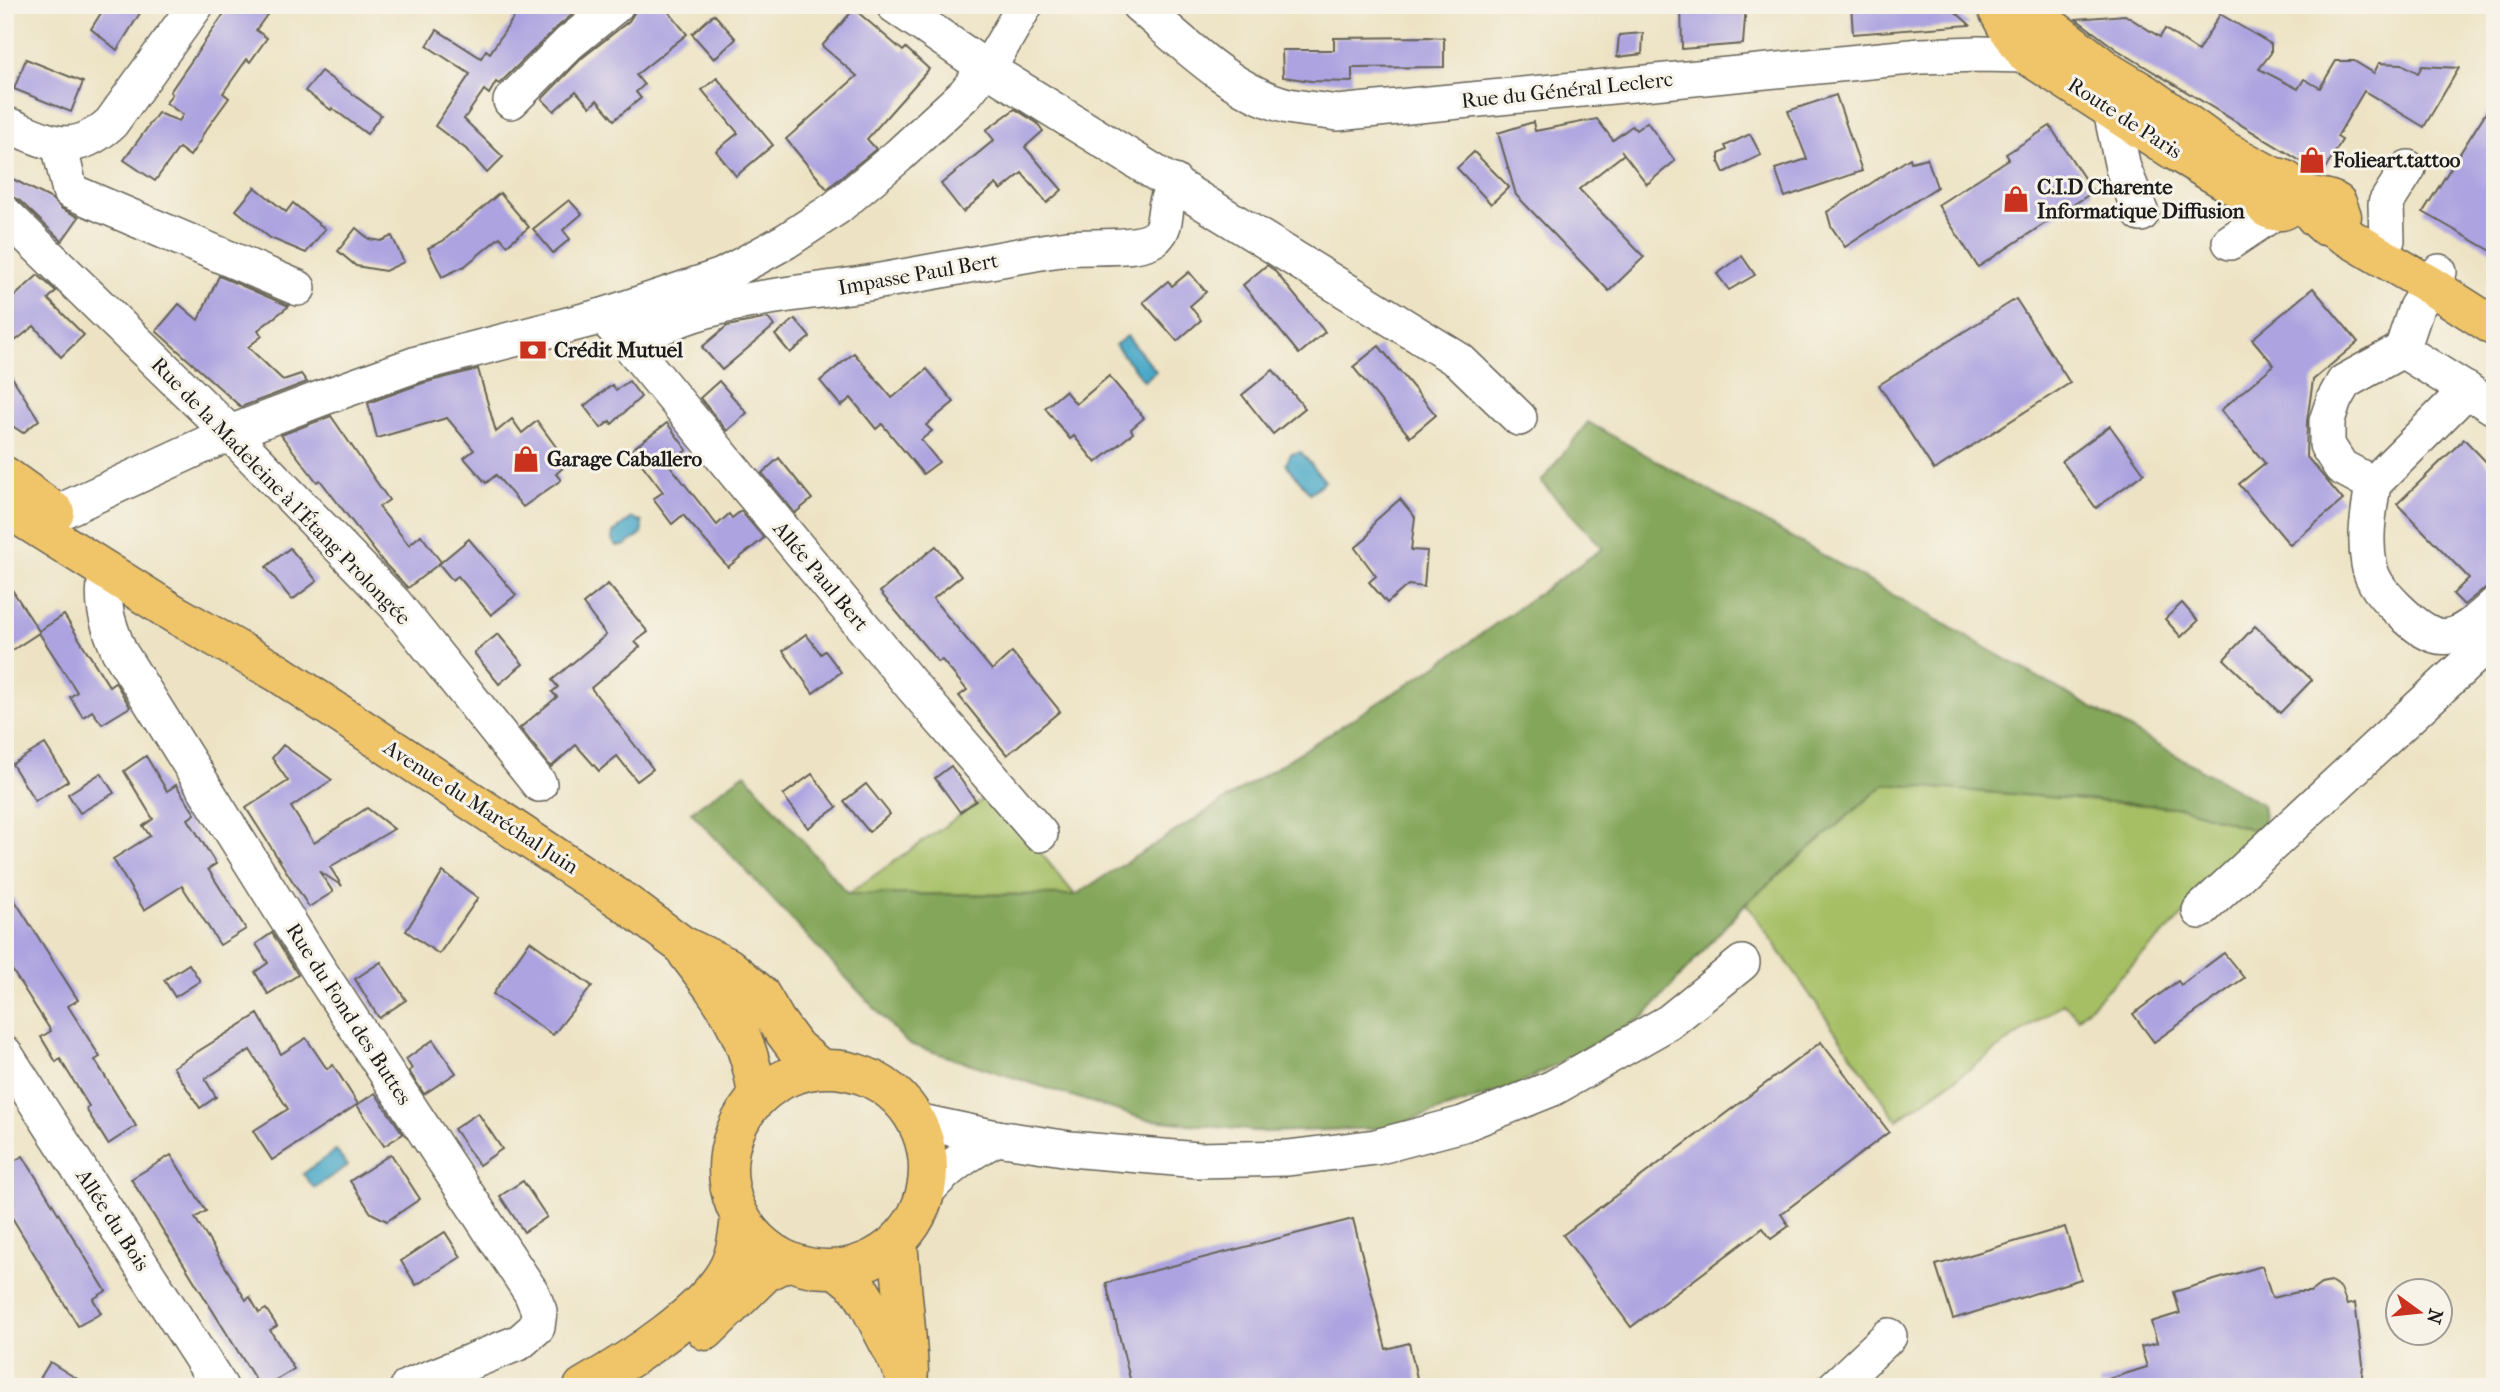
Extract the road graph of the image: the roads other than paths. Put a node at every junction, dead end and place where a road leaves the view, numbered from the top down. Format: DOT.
graph roads {
  1 [pos="196,5"];
  2 [pos="616,5"];
  3 [pos="894,5"];
  4 [pos="1025,5"];
  5 [pos="1139,5"];
  6 [pos="1995,5"];
  7 [pos="2022,5"];
  8 [pos="2027,55"];
  9 [pos="991,61"];
  10 [pos="511,100"];
  11 [pos="2111,111"];
  12 [pos="5,124"];
  13 [pos="59,144"];
  14 [pos="2224,150"];
  15 [pos="2408,168"];
  16 [pos="1174,182"];
  17 [pos="2300,205"];
  18 [pos="5,214"];
  19 [pos="2141,214"];
  20 [pos="2387,240"];
  21 [pos="2230,242"];
  22 [pos="2435,279"];
  23 [pos="298,288"];
  24 [pos="2495,305"];
  25 [pos="603,316"];
  26 [pos="2495,327"];
  27 [pos="629,344"];
  28 [pos="2402,350"];
  29 [pos="2481,399"];
  30 [pos="1519,418"];
  31 [pos="230,433"];
  32 [pos="5,476"];
  33 [pos="2373,484"];
  34 [pos="24,518"];
  35 [pos="107,571"];
  36 [pos="2495,605"];
  37 [pos="2495,636"];
  38 [pos="278,673"];
  39 [pos="539,783"];
  40 [pos="1040,834"];
  41 [pos="2200,911"];
  42 [pos="682,945"];
  43 [pos="1742,963"];
  44 [pos="5,1054"];
  45 [pos="820,1068"];
  46 [pos="757,1098"];
  47 [pos="917,1121"];
  48 [pos="996,1138"];
  49 [pos="926,1192"];
  50 [pos="740,1217"];
  51 [pos="898,1240"];
  52 [pos="788,1261"];
  53 [pos="836,1269"];
  54 [pos="1889,1336"];
  55 [pos="910,1384"];
  56 [pos="220,1387"];
  57 [pos="408,1387"];
  58 [pos="583,1387"];
  59 [pos="632,1387"];
  60 [pos="1835,1387"];
  1 -- 13 [label="street"];
  2 -- 10 [label="street"];
  3 -- 9 [label="street"];
  4 -- 9 [label="street"];
  5 -- 8 [label="street, Rue du Général Leclerc"];
  6 -- 8 [label="main road, Route de Paris"];
  7 -- 14 [label="main road, Route de Paris"];
  8 -- 11 [label="main road, Route de Paris"];
  8 -- 14 [label="street, Route de Paris"];
  9 -- 16 [label="street"];
  9 -- 25 [label="street"];
  11 -- 17 [label="main road, Route de Paris"];
  11 -- 19 [label="street"];
  12 -- 13 [label="street"];
  13 -- 23 [label="street"];
  14 -- 17 [label="main road, Route de Paris"];
  15 -- 20 [label="street"];
  16 -- 27 [label="street, Impasse Paul Bert"];
  16 -- 30 [label="street"];
  17 -- 20 [label="main road, Route de Paris"];
  17 -- 21 [label="street"];
  17 -- 22 [label="main road, Route de Paris"];
  18 -- 31 [label="street, Rue de la Madeleine à l'Étang Prolongée"];
  20 -- 22 [label="main road, Route de Paris"];
  22 -- 24 [label="main road, Route de Paris"];
  22 -- 26 [label="main road, Route de Paris"];
  22 -- 28 [label="street"];
  25 -- 27 [label="street, Allée Paul Bert"];
  25 -- 31 [label="street"];
  27 -- 40 [label="street, Allée Paul Bert"];
  28 -- 29 [label="street"];
  28 -- 33 [label="street"];
  29 -- 33 [label="street"];
  31 -- 34 [label="street"];
  31 -- 39 [label="street, Rue de la Madeleine à l'Étang Prolongée"];
  32 -- 34 [label="main road, Avenue du Maréchal Juin"];
  33 -- 36 [label="street"];
  34 -- 35 [label="main road, Avenue du Maréchal Juin"];
  34 -- 38 [label="main road, Avenue du Maréchal Juin"];
  35 -- 38 [label="main road, Avenue du Maréchal Juin"];
  35 -- 57 [label="street, Rue du Fond des Buttes"];
  37 -- 41 [label="street"];
  38 -- 42 [label="main road, Avenue du Maréchal Juin"];
  42 -- 45 [label="main road, Avenue du Maréchal Juin"];
  42 -- 46 [label="main road, Avenue du Maréchal Juin"];
  43 -- 48 [label="street"];
  44 -- 56 [label="street, Allée du Bois"];
  45 -- 46 [label="main road"];
  45 -- 47 [label="main road"];
  46 -- 50 [label="main road"];
  47 -- 48 [label="street"];
  47 -- 49 [label="main road"];
  48 -- 49 [label="street"];
  49 -- 51 [label="main road"];
  50 -- 52 [label="main road"];
  50 -- 58 [label="main road"];
  51 -- 53 [label="main road"];
  51 -- 55 [label="main road"];
  52 -- 53 [label="main road"];
  52 -- 59 [label="main road"];
  53 -- 55 [label="main road"];
  54 -- 60 [label="street"];
}
